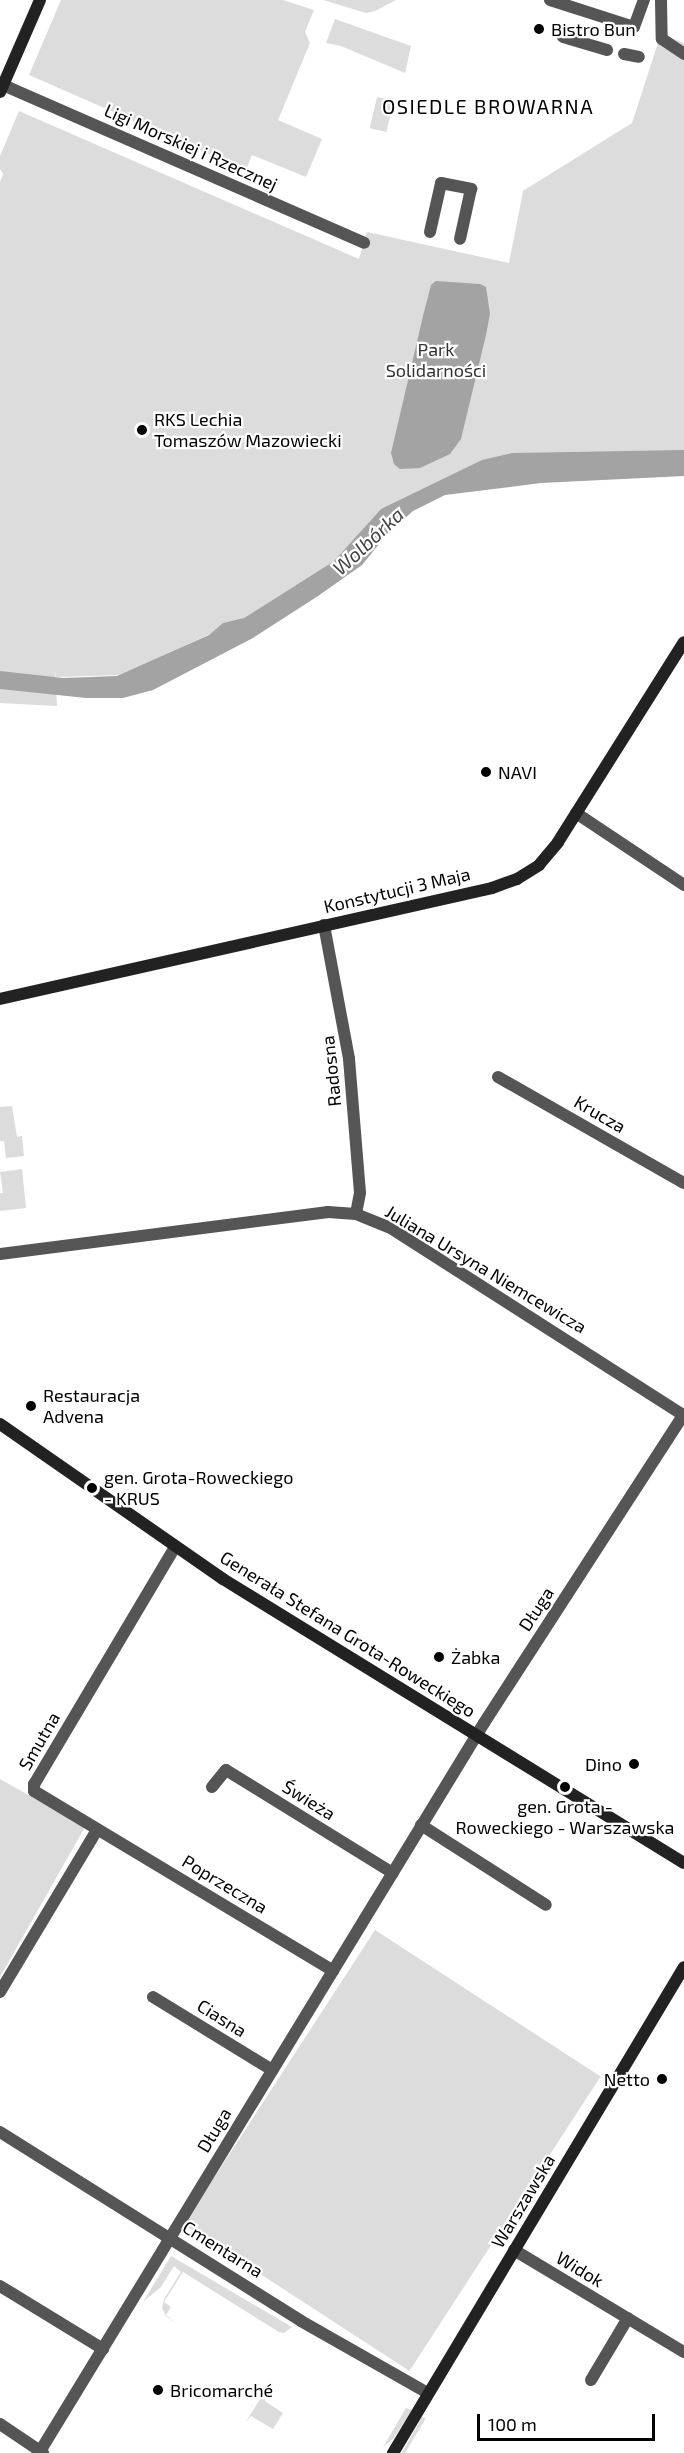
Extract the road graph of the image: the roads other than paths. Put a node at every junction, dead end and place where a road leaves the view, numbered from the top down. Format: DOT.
graph roads {
  1 [pos="40,0"];
  2 [pos="550,0"];
  3 [pos="644,0"];
  4 [pos="661,0"];
  5 [pos="563,37"];
  6 [pos="607,50"];
  7 [pos="624,54"];
  8 [pos="684,54"];
  9 [pos="639,57"];
  10 [pos="2,88"];
  11 [pos="430,232"];
  12 [pos="460,239"];
  13 [pos="364,243"];
  14 [pos="684,642"];
  15 [pos="576,813"];
  16 [pos="684,885"];
  17 [pos="324,925"];
  18 [pos="0,999"];
  19 [pos="498,1077"];
  20 [pos="684,1183"];
  21 [pos="356,1214"];
  22 [pos="0,1254"];
  23 [pos="684,1415"];
  24 [pos="0,1424"];
  25 [pos="175,1547"];
  26 [pos="477,1735"];
  27 [pos="212,1787"];
  28 [pos="421,1826"];
  29 [pos="97,1830"];
  30 [pos="684,1863"];
  31 [pos="393,1873"];
  32 [pos="546,1905"];
  33 [pos="684,1967"];
  34 [pos="333,1971"];
  35 [pos="0,1992"];
  36 [pos="153,1997"];
  37 [pos="272,2070"];
  38 [pos="0,2132"];
  39 [pos="171,2238"];
  40 [pos="514,2250"];
  41 [pos="0,2286"];
  42 [pos="628,2318"];
  43 [pos="103,2349"];
  44 [pos="684,2352"];
  45 [pos="591,2380"];
  46 [pos="428,2393"];
  47 [pos="0,2424"];
  48 [pos="41,2452"];
  49 [pos="393,2453"];
  1 -- 10 [label="street"];
  2 -- 3 [label="street"];
  4 -- 8 [label="street"];
  5 -- 6 [label="street"];
  7 -- 9 [label="street"];
  10 -- 13 [label="street, Ligi Morskiej i Rzecznej"];
  11 -- 12 [label="street"];
  14 -- 15 [label="street, Konstytucji 3 Maja"];
  15 -- 16 [label="street"];
  15 -- 17 [label="street, Konstytucji 3 Maja"];
  17 -- 18 [label="street, Konstytucji 3 Maja"];
  17 -- 21 [label="street, Radosna"];
  19 -- 20 [label="street, Krucza"];
  21 -- 22 [label="street, Juliana Ursyna Niemcewicza"];
  21 -- 23 [label="street, Juliana Ursyna Niemcewicza"];
  23 -- 26 [label="street, Długa"];
  24 -- 25 [label="street, Generała Stefana Grota-Roweckiego"];
  25 -- 26 [label="street, Generała Stefana Grota-Roweckiego"];
  25 -- 29 [label="street, Smutna"];
  26 -- 28 [label="street, Długa"];
  26 -- 30 [label="street, Generała Stefana Grota-Roweckiego"];
  27 -- 31 [label="street, Świeża"];
  28 -- 31 [label="street, Długa"];
  28 -- 32 [label="street"];
  29 -- 34 [label="street, Poprzeczna"];
  29 -- 35 [label="street"];
  31 -- 34 [label="street, Długa"];
  33 -- 40 [label="street, Warszawska"];
  34 -- 37 [label="street, Długa"];
  36 -- 37 [label="street, Ciasna"];
  37 -- 39 [label="street, Długa"];
  38 -- 39 [label="street, Cmentarna"];
  39 -- 43 [label="street, Długa"];
  39 -- 46 [label="street, Cmentarna"];
  40 -- 42 [label="street, Widok"];
  40 -- 46 [label="street, Warszawska"];
  41 -- 43 [label="street"];
  42 -- 44 [label="street, Widok"];
  42 -- 45 [label="street"];
  43 -- 48 [label="street, Długa"];
  46 -- 49 [label="street, Warszawska"];
  47 -- 48 [label="street"];
}
